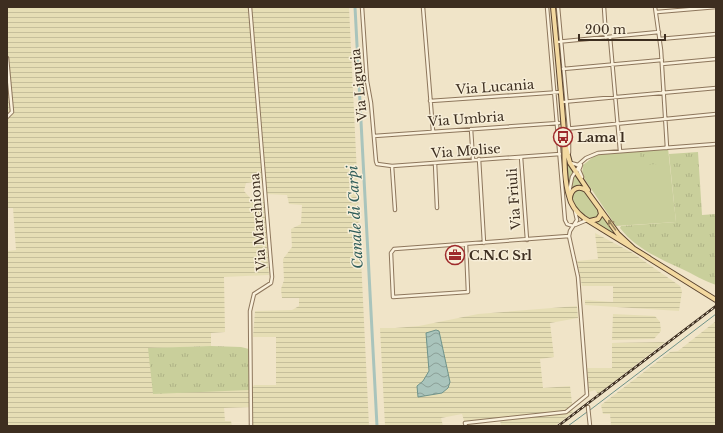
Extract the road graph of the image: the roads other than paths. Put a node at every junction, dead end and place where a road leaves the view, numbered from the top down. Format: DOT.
graph roads {
  1 [pos="250,7"];
  2 [pos="362,7"];
  3 [pos="423,7"];
  4 [pos="547,7"];
  5 [pos="553,7"];
  6 [pos="558,7"];
  7 [pos="604,7"];
  8 [pos="655,7"];
  9 [pos="716,7"];
  10 [pos="657,12"];
  11 [pos="659,32"];
  12 [pos="716,34"];
  13 [pos="606,38"];
  14 [pos="610,38"];
  15 [pos="660,39"];
  16 [pos="562,41"];
  17 [pos="556,42"];
  18 [pos="7,58"];
  19 [pos="716,59"];
  20 [pos="662,60"];
  21 [pos="613,64"];
  22 [pos="662,64"];
  23 [pos="561,69"];
  24 [pos="716,88"];
  25 [pos="561,92"];
  26 [pos="556,93"];
  27 [pos="664,93"];
  28 [pos="615,97"];
  29 [pos="430,101"];
  30 [pos="562,102"];
  31 [pos="567,102"];
  32 [pos="716,114"];
  33 [pos="7,117"];
  34 [pos="666,118"];
  35 [pos="617,122"];
  36 [pos="558,123"];
  37 [pos="569,128"];
  38 [pos="471,129"];
  39 [pos="564,129"];
  40 [pos="433,132"];
  41 [pos="374,136"];
  42 [pos="565,142"];
  43 [pos="716,144"];
  44 [pos="667,148"];
  45 [pos="620,150"];
  46 [pos="560,154"];
  47 [pos="568,156"];
  48 [pos="521,157"];
  49 [pos="479,159"];
  50 [pos="474,160"];
  51 [pos="376,161"];
  52 [pos="583,161"];
  53 [pos="435,163"];
  54 [pos="570,163"];
  55 [pos="392,166"];
  56 [pos="575,171"];
  57 [pos="590,194"];
  58 [pos="570,199"];
  59 [pos="573,207"];
  60 [pos="599,207"];
  61 [pos="437,208"];
  62 [pos="395,210"];
  63 [pos="587,220"];
  64 [pos="574,225"];
  65 [pos="569,236"];
  66 [pos="527,240"];
  67 [pos="484,243"];
  68 [pos="466,244"];
  69 [pos="648,258"];
  70 [pos="716,300"];
  71 [pos="588,407"];
  72 [pos="251,426"];
  73 [pos="466,426"];
  74 [pos="590,426"];
  1 -- 72 [label="street, Via Marchiona"];
  2 -- 41 [label="street, Via Liguria"];
  3 -- 29 [label="street"];
  4 -- 26 [label="street"];
  5 -- 17 [label="main road"];
  6 -- 16 [label="street"];
  7 -- 13 [label="street"];
  8 -- 10 [label="street"];
  9 -- 10 [label="street"];
  10 -- 11 [label="street"];
  11 -- 14 [label="street"];
  11 -- 15 [label="street"];
  12 -- 15 [label="street"];
  13 -- 14 [label="street"];
  13 -- 16 [label="street"];
  14 -- 21 [label="street"];
  15 -- 20 [label="street"];
  16 -- 17 [label="street"];
  16 -- 23 [label="street"];
  17 -- 23 [label="main road"];
  18 -- 33 [label="street"];
  19 -- 22 [label="street"];
  20 -- 21 [label="street"];
  20 -- 22 [label="street"];
  21 -- 23 [label="street"];
  21 -- 28 [label="street"];
  22 -- 27 [label="street"];
  23 -- 25 [label="main road"];
  23 -- 31 [label="street"];
  24 -- 27 [label="street"];
  25 -- 26 [label="street, Via Lucania"];
  25 -- 30 [label="main road"];
  26 -- 29 [label="street, Via Lucania"];
  26 -- 36 [label="street"];
  27 -- 28 [label="street"];
  27 -- 34 [label="street"];
  28 -- 31 [label="street"];
  28 -- 35 [label="street"];
  29 -- 40 [label="street"];
  30 -- 31 [label="street"];
  30 -- 39 [label="main road"];
  31 -- 37 [label="street"];
  32 -- 34 [label="street"];
  34 -- 35 [label="street"];
  34 -- 44 [label="street"];
  35 -- 37 [label="street"];
  35 -- 45 [label="street"];
  36 -- 38 [label="street, Via Umbria"];
  36 -- 46 [label="street"];
  37 -- 39 [label="street"];
  37 -- 47 [label="street"];
  38 -- 40 [label="street, Via Umbria"];
  38 -- 50 [label="street"];
  39 -- 42 [label="main road"];
  40 -- 41 [label="street, Via Umbria"];
  41 -- 51 [label="street, Via Liguria"];
  42 -- 47 [label="main road"];
  42 -- 58 [label="main road"];
  43 -- 44 [label="street"];
  44 -- 45 [label="street"];
  45 -- 52 [label="street"];
  46 -- 48 [label="street, Via Molise"];
  46 -- 64 [label="street"];
  47 -- 54 [label="main road"];
  48 -- 49 [label="street, Via Molise"];
  48 -- 66 [label="street, Via Friuli"];
  49 -- 50 [label="street, Via Molise"];
  49 -- 67 [label="street"];
  50 -- 53 [label="street, Via Molise"];
  51 -- 55 [label="street, Via Molise"];
  52 -- 54 [label="street"];
  52 -- 56 [label="street"];
  52 -- 57 [label="street"];
  53 -- 55 [label="street, Via Molise"];
  53 -- 61 [label="street"];
  54 -- 56 [label="main road"];
  55 -- 62 [label="street"];
  56 -- 57 [label="main road"];
  56 -- 58 [label="street"];
  57 -- 58 [label="main road"];
  57 -- 60 [label="main road"];
  58 -- 59 [label="main road"];
  59 -- 63 [label="main road"];
  59 -- 64 [label="street"];
  60 -- 63 [label="main road"];
  69 -- 60 [label="main road, one-way"];
  63 -- 64 [label="street"];
  63 -- 69 [label="main road"];
  64 -- 65 [label="street"];
  65 -- 66 [label="street"];
  65 -- 73 [label="street"];
  66 -- 67 [label="street"];
  67 -- 68 [label="street"];
  68 -- 68 [label="street"];
  69 -- 70 [label="main road"];
  71 -- 74 [label="street"];
}
